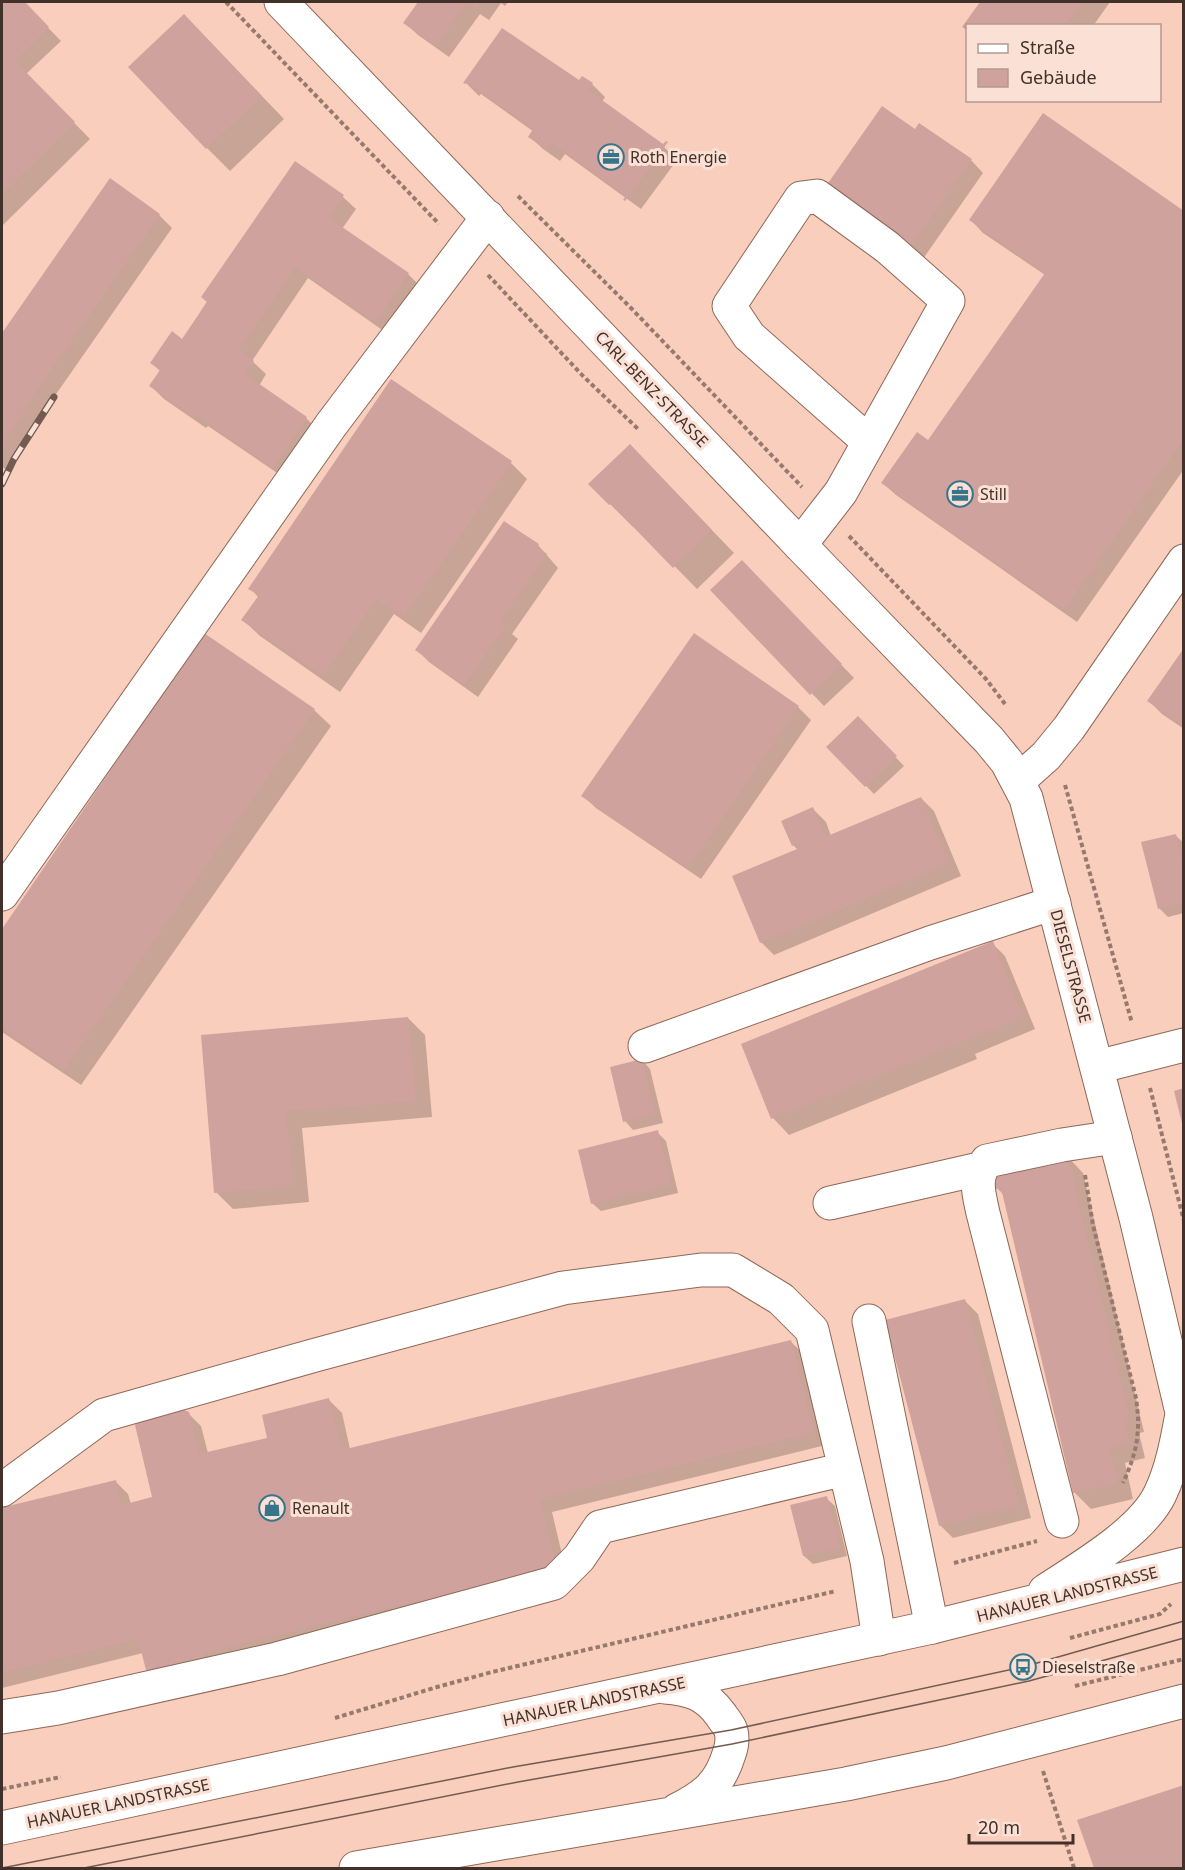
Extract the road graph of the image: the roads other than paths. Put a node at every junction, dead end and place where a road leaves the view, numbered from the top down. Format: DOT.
graph roads {
  1 [pos="281,2"];
  2 [pos="488,217"];
  3 [pos="869,442"];
  4 [pos="800,545"];
  5 [pos="1184,561"];
  6 [pos="1018,781"];
  7 [pos="2,894"];
  8 [pos="1054,903"];
  9 [pos="1184,1045"];
  10 [pos="645,1046"];
  11 [pos="1097,1067"];
  12 [pos="1116,1137"];
  13 [pos="979,1169"];
  14 [pos="830,1203"];
  15 [pos="869,1321"];
  16 [pos="1183,1417"];
  17 [pos="845,1469"];
  18 [pos="2,1490"];
  19 [pos="1053,1530"];
  20 [pos="1184,1564"];
  21 [pos="1031,1601"];
  22 [pos="932,1627"];
  23 [pos="879,1639"];
  24 [pos="663,1687"];
  25 [pos="1184,1701"];
  26 [pos="2,1717"];
  27 [pos="647,1820"];
  28 [pos="2,1828"];
  29 [pos="356,1869"];
  1 -- 2 [label="main road, CARL-BENZ-STRASSE"];
  2 -- 4 [label="main road, CARL-BENZ-STRASSE"];
  2 -- 7 [label="main road"];
  3 -- 3 [label="main road"];
  3 -- 4 [label="main road"];
  4 -- 6 [label="main road, CARL-BENZ-STRASSE"];
  5 -- 6 [label="main road"];
  6 -- 8 [label="main road, DIESELSTRASSE"];
  8 -- 10 [label="main road"];
  8 -- 11 [label="main road, DIESELSTRASSE"];
  9 -- 11 [label="main road"];
  11 -- 12 [label="main road, DIESELSTRASSE"];
  12 -- 13 [label="main road"];
  12 -- 16 [label="main road, DIESELSTRASSE"];
  13 -- 14 [label="main road"];
  13 -- 19 [label="main road"];
  15 -- 22 [label="main road"];
  16 -- 21 [label="main road"];
  17 -- 18 [label="main road"];
  17 -- 23 [label="main road"];
  17 -- 26 [label="main road"];
  20 -- 21 [label="main road, HANAUER LANDSTRASSE"];
  21 -- 22 [label="main road, HANAUER LANDSTRASSE"];
  22 -- 23 [label="main road, HANAUER LANDSTRASSE"];
  23 -- 24 [label="main road, HANAUER LANDSTRASSE"];
  24 -- 27 [label="main road"];
  24 -- 28 [label="main road, HANAUER LANDSTRASSE"];
  25 -- 27 [label="main road"];
  27 -- 29 [label="main road"];
}
